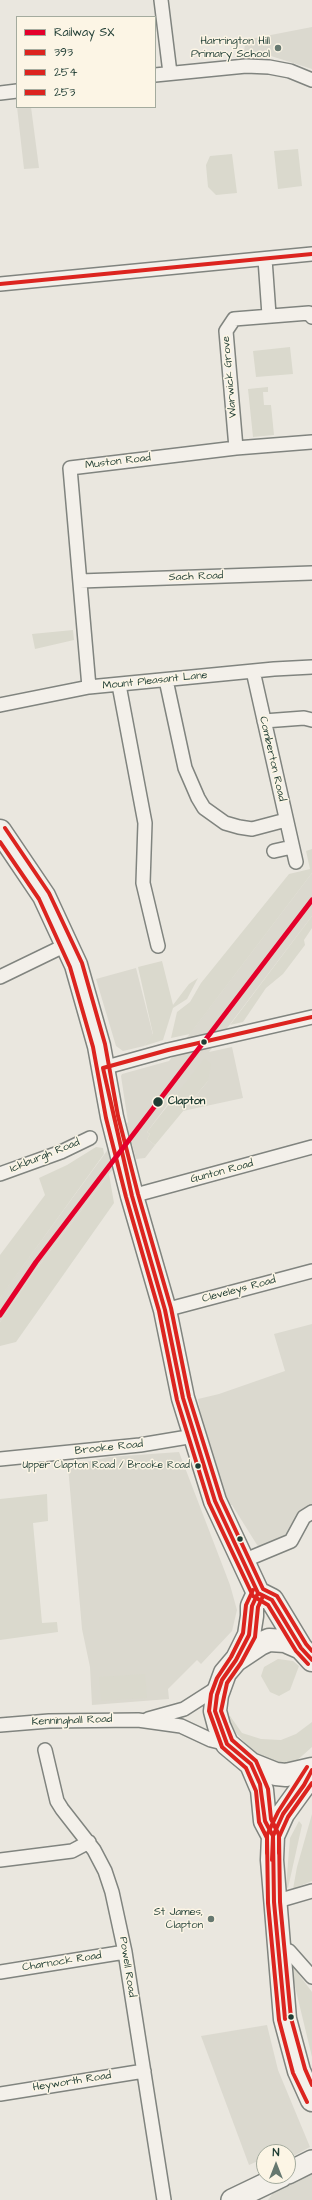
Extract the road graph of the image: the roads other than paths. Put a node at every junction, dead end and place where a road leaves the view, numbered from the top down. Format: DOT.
graph roads {
  1 [pos="162,0"];
  2 [pos="170,73"];
  3 [pos="156,75"];
  4 [pos="312,80"];
  5 [pos="16,91"];
  6 [pos="0,93"];
  7 [pos="312,254"];
  8 [pos="265,259"];
  9 [pos="0,284"];
  10 [pos="269,315"];
  11 [pos="312,317"];
  12 [pos="312,442"];
  13 [pos="236,448"];
  14 [pos="312,573"];
  15 [pos="80,581"];
  16 [pos="312,667"];
  17 [pos="253,671"];
  18 [pos="166,680"];
  19 [pos="119,685"];
  20 [pos="89,687"];
  21 [pos="0,705"];
  22 [pos="312,720"];
  23 [pos="264,721"];
  24 [pos="286,820"];
  25 [pos="0,831"];
  26 [pos="292,847"];
  27 [pos="274,851"];
  28 [pos="296,862"];
  29 [pos="68,944"];
  30 [pos="158,946"];
  31 [pos="0,977"];
  32 [pos="312,1017"];
  33 [pos="102,1068"];
  34 [pos="90,1138"];
  35 [pos="312,1147"];
  36 [pos="0,1174"];
  37 [pos="132,1196"];
  38 [pos="312,1270"];
  39 [pos="165,1310"];
  40 [pos="194,1436"];
  41 [pos="0,1459"];
  42 [pos="312,1512"];
  43 [pos="243,1561"];
  44 [pos="258,1593"];
  45 [pos="306,1654"];
  46 [pos="236,1660"];
  47 [pos="220,1686"];
  48 [pos="144,1720"];
  49 [pos="0,1725"];
  50 [pos="227,1744"];
  51 [pos="45,1750"];
  52 [pos="251,1764"];
  53 [pos="312,1770"];
  54 [pos="273,1836"];
  55 [pos="89,1842"];
  56 [pos="0,1860"];
  57 [pos="312,1892"];
  58 [pos="274,1902"];
  59 [pos="278,1948"];
  60 [pos="125,1952"];
  61 [pos="0,1972"];
  62 [pos="312,1977"];
  63 [pos="144,2071"];
  64 [pos="0,2094"];
  65 [pos="312,2100"];
  66 [pos="312,2161"];
  67 [pos="296,2169"];
  68 [pos="268,2184"];
  69 [pos="246,2197"];
  70 [pos="164,2200"];
  1 -- 2 [label="street"];
  2 -- 3 [label="street"];
  2 -- 4 [label="street"];
  5 -- 6 [label="street"];
  7 -- 8 [label="street"];
  8 -- 9 [label="street"];
  8 -- 10 [label="street"];
  10 -- 11 [label="street, Warwick Grove"];
  10 -- 13 [label="street, Warwick Grove"];
  12 -- 13 [label="street, Muston Road"];
  13 -- 15 [label="street, Muston Road"];
  14 -- 15 [label="street, Sach Road"];
  15 -- 20 [label="street, Muston Road"];
  16 -- 17 [label="street, Mount Pleasant Lane"];
  17 -- 18 [label="street, Mount Pleasant Lane"];
  17 -- 23 [label="street, Comberton Road"];
  18 -- 19 [label="street, Mount Pleasant Lane"];
  18 -- 24 [label="street"];
  19 -- 20 [label="street, Mount Pleasant Lane"];
  19 -- 30 [label="street"];
  20 -- 21 [label="street, Mount Pleasant Lane"];
  22 -- 23 [label="street"];
  23 -- 24 [label="street, Comberton Road"];
  24 -- 26 [label="street, Comberton Road"];
  25 -- 29 [label="highway"];
  26 -- 27 [label="street"];
  26 -- 28 [label="street, Comberton Road"];
  29 -- 31 [label="street"];
  29 -- 33 [label="highway"];
  32 -- 33 [label="street"];
  33 -- 37 [label="highway"];
  34 -- 36 [label="street, Ickburgh Road"];
  35 -- 37 [label="street, Gunton Road"];
  37 -- 39 [label="highway"];
  38 -- 39 [label="street, Cleveleys Road"];
  39 -- 40 [label="highway"];
  40 -- 41 [label="street, Brooke Road"];
  40 -- 43 [label="highway"];
  42 -- 43 [label="street"];
  43 -- 44 [label="highway"];
  44 -- 45 [label="highway"];
  44 -- 46 [label="highway"];
  45 -- 46 [label="highway"];
  46 -- 47 [label="highway"];
  47 -- 48 [label="street, Kenninghall Road"];
  47 -- 50 [label="highway"];
  48 -- 49 [label="street, Kenninghall Road"];
  48 -- 50 [label="street, Kenninghall Road"];
  50 -- 52 [label="highway"];
  51 -- 55 [label="street, Powell Road"];
  52 -- 53 [label="highway"];
  52 -- 54 [label="highway"];
  53 -- 54 [label="highway"];
  54 -- 58 [label="highway"];
  55 -- 56 [label="street"];
  55 -- 60 [label="street, Powell Road"];
  57 -- 58 [label="street"];
  58 -- 59 [label="highway"];
  59 -- 62 [label="street"];
  59 -- 65 [label="highway"];
  60 -- 61 [label="street, Charnock Road"];
  60 -- 63 [label="street, Powell Road"];
  63 -- 64 [label="street, Heyworth Road"];
  63 -- 70 [label="street, Powell Road"];
  66 -- 67 [label="main road"];
  68 -- 69 [label="main road"];
}
